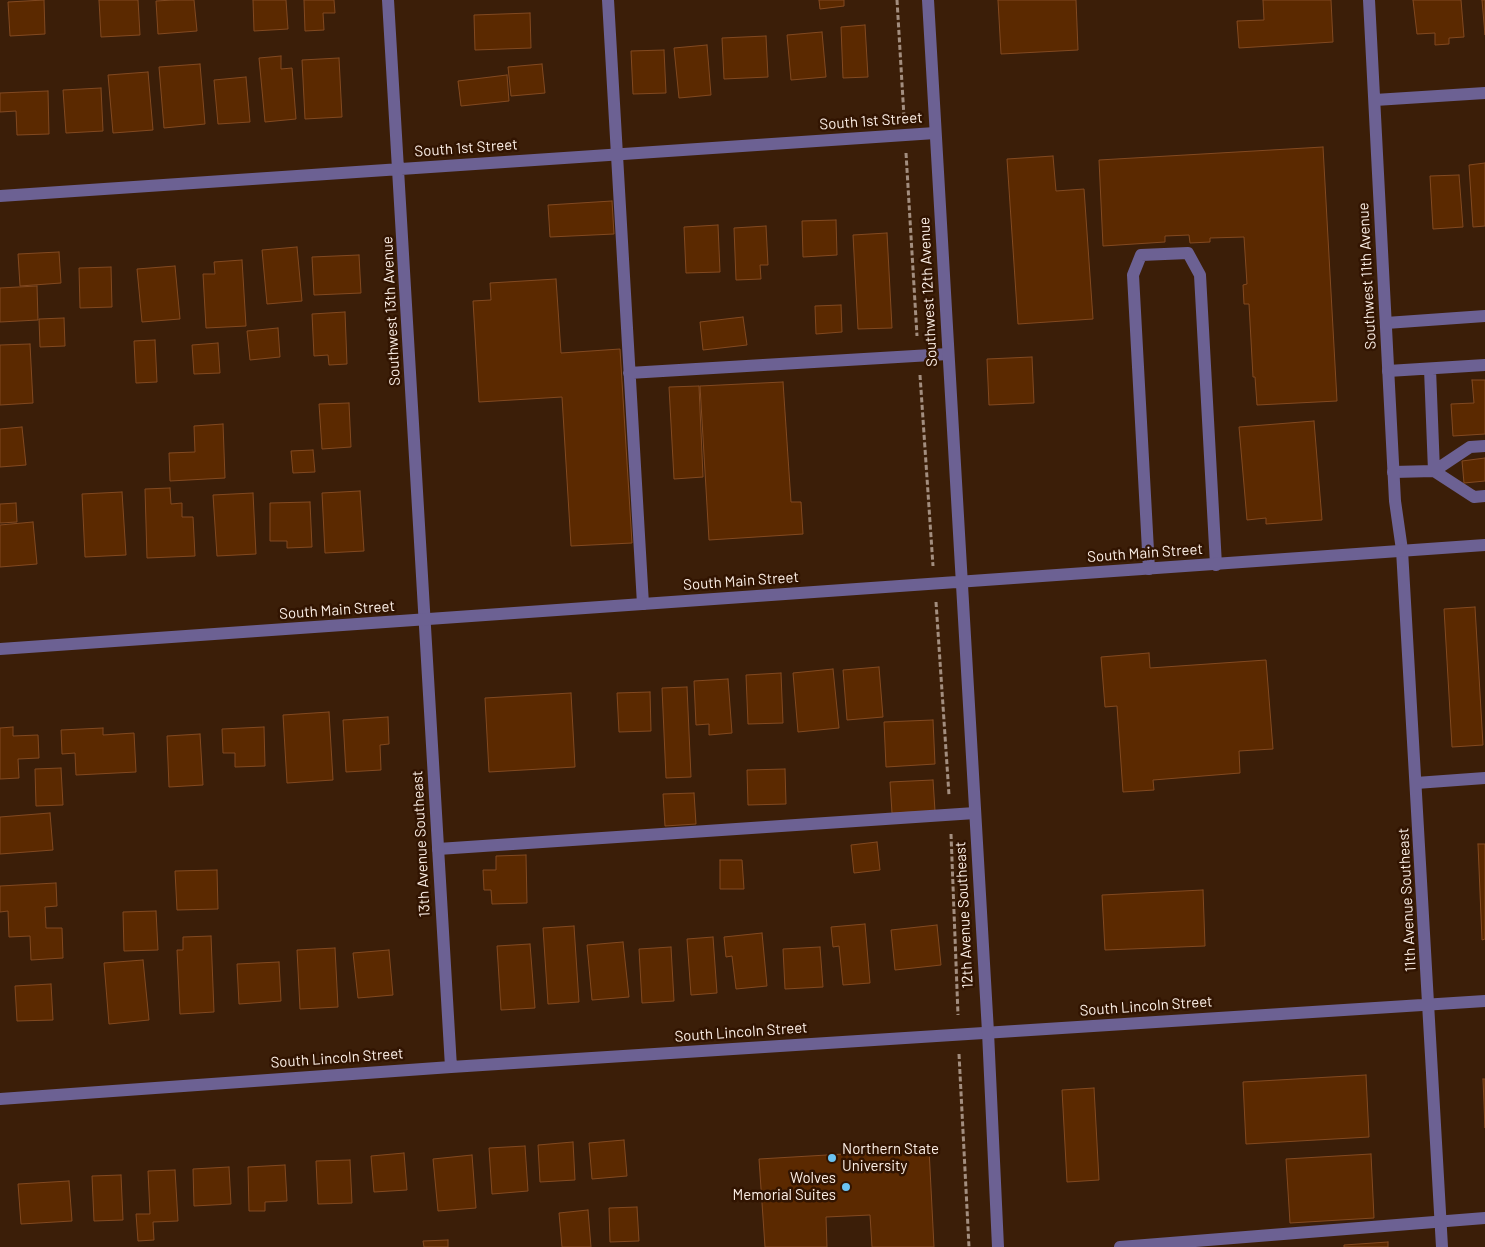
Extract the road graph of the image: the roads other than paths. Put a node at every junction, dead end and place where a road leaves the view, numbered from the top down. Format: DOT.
graph roads {
  1 [pos="388,0"];
  2 [pos="608,0"];
  3 [pos="928,0"];
  4 [pos="1369,0"];
  5 [pos="1485,93"];
  6 [pos="1375,100"];
  7 [pos="935,134"];
  8 [pos="616,154"];
  9 [pos="399,168"];
  10 [pos="0,196"];
  11 [pos="1485,316"];
  12 [pos="1386,323"];
  13 [pos="948,354"];
  14 [pos="1485,365"];
  15 [pos="1430,368"];
  16 [pos="1388,372"];
  17 [pos="630,373"];
  18 [pos="1485,446"];
  19 [pos="1434,471"];
  20 [pos="1393,472"];
  21 [pos="1485,496"];
  22 [pos="1485,545"];
  23 [pos="1402,550"];
  24 [pos="1216,565"];
  25 [pos="1149,569"];
  26 [pos="961,582"];
  27 [pos="643,604"];
  28 [pos="424,620"];
  29 [pos="0,649"];
  30 [pos="1485,778"];
  31 [pos="1416,783"];
  32 [pos="975,813"];
  33 [pos="438,849"];
  34 [pos="1485,1001"];
  35 [pos="1429,1004"];
  36 [pos="988,1032"];
  37 [pos="451,1067"];
  38 [pos="0,1099"];
  39 [pos="1485,1218"];
  40 [pos="1440,1221"];
  41 [pos="998,1247"];
  42 [pos="1120,1247"];
  43 [pos="1442,1247"];
  1 -- 9 [label="street, Southwest 13th Avenue"];
  2 -- 8 [label="street"];
  3 -- 7 [label="street, Southwest 12th Avenue"];
  4 -- 6 [label="street, Southwest 11th Avenue"];
  5 -- 6 [label="street"];
  6 -- 12 [label="street, Southwest 11th Avenue"];
  7 -- 8 [label="street, South 1st Street"];
  7 -- 13 [label="street, Southwest 12th Avenue"];
  8 -- 9 [label="street, South 1st Street"];
  8 -- 17 [label="street"];
  9 -- 10 [label="street, South 1st Street"];
  9 -- 28 [label="street, Southwest 13th Avenue"];
  11 -- 12 [label="street"];
  12 -- 16 [label="street, Southwest 11th Avenue"];
  13 -- 17 [label="street"];
  13 -- 26 [label="street, Southwest 12th Avenue"];
  14 -- 15 [label="street"];
  15 -- 16 [label="street"];
  15 -- 19 [label="street"];
  16 -- 20 [label="street, Southwest 11th Avenue"];
  17 -- 27 [label="street"];
  18 -- 19 [label="street"];
  19 -- 20 [label="street"];
  19 -- 21 [label="street"];
  20 -- 23 [label="street, Southwest 11th Avenue"];
  22 -- 23 [label="street, South Main Street"];
  23 -- 24 [label="street, South Main Street"];
  23 -- 31 [label="street, 11th Avenue Southeast"];
  24 -- 25 [label="street, South Main Street"];
  24 -- 25 [label="street"];
  25 -- 26 [label="street, South Main Street"];
  26 -- 27 [label="street, South Main Street"];
  26 -- 32 [label="street, 12th Avenue Southeast"];
  27 -- 28 [label="street, South Main Street"];
  28 -- 29 [label="street, South Main Street"];
  28 -- 33 [label="street, 13th Avenue Southeast"];
  30 -- 31 [label="street"];
  31 -- 35 [label="street, 11th Avenue Southeast"];
  32 -- 33 [label="street"];
  32 -- 36 [label="street, 12th Avenue Southeast"];
  33 -- 37 [label="street, 13th Avenue Southeast"];
  34 -- 35 [label="street, South Lincoln Street"];
  35 -- 36 [label="street, South Lincoln Street"];
  35 -- 40 [label="street, 11th Avenue Southeast"];
  36 -- 37 [label="street, South Lincoln Street"];
  36 -- 41 [label="street, 12th Avenue Southeast"];
  37 -- 38 [label="street, South Lincoln Street"];
  39 -- 40 [label="street"];
  40 -- 42 [label="street"];
  40 -- 43 [label="street, 11th Avenue Southeast"];
}
